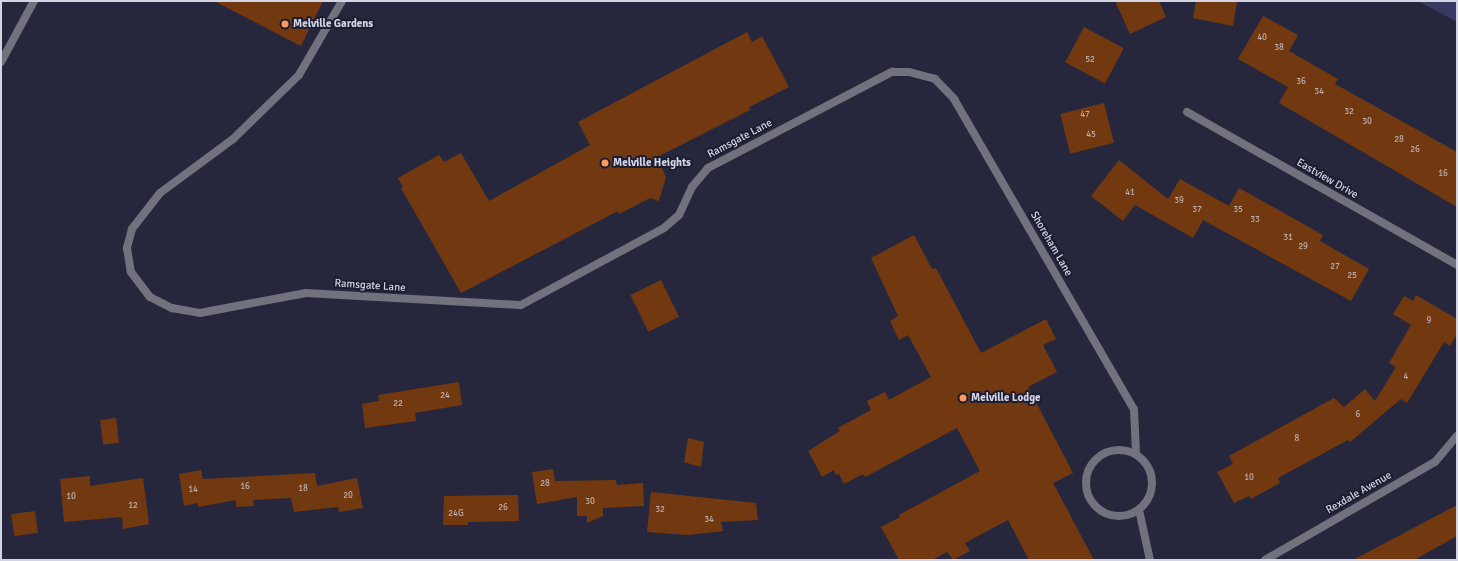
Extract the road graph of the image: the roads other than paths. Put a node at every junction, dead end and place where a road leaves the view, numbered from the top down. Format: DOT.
graph roads {
  1 [pos="34,1"];
  2 [pos="342,1"];
  3 [pos="1,62"];
  4 [pos="909,72"];
  5 [pos="1187,112"];
  6 [pos="1457,265"];
  7 [pos="1457,436"];
  8 [pos="1136,453"];
  9 [pos="1139,510"];
  10 [pos="1150,560"];
  11 [pos="1265,560"];
  1 -- 3 [label="street"];
  2 -- 4 [label="street, Ramsgate Lane"];
  4 -- 8 [label="street, Shoreham Lane"];
  5 -- 6 [label="street, Eastview Drive"];
  7 -- 11 [label="street, Rexdale Avenue"];
  8 -- 9 [label="street"];
  8 -- 9 [label="street"];
  9 -- 10 [label="street"];
}
